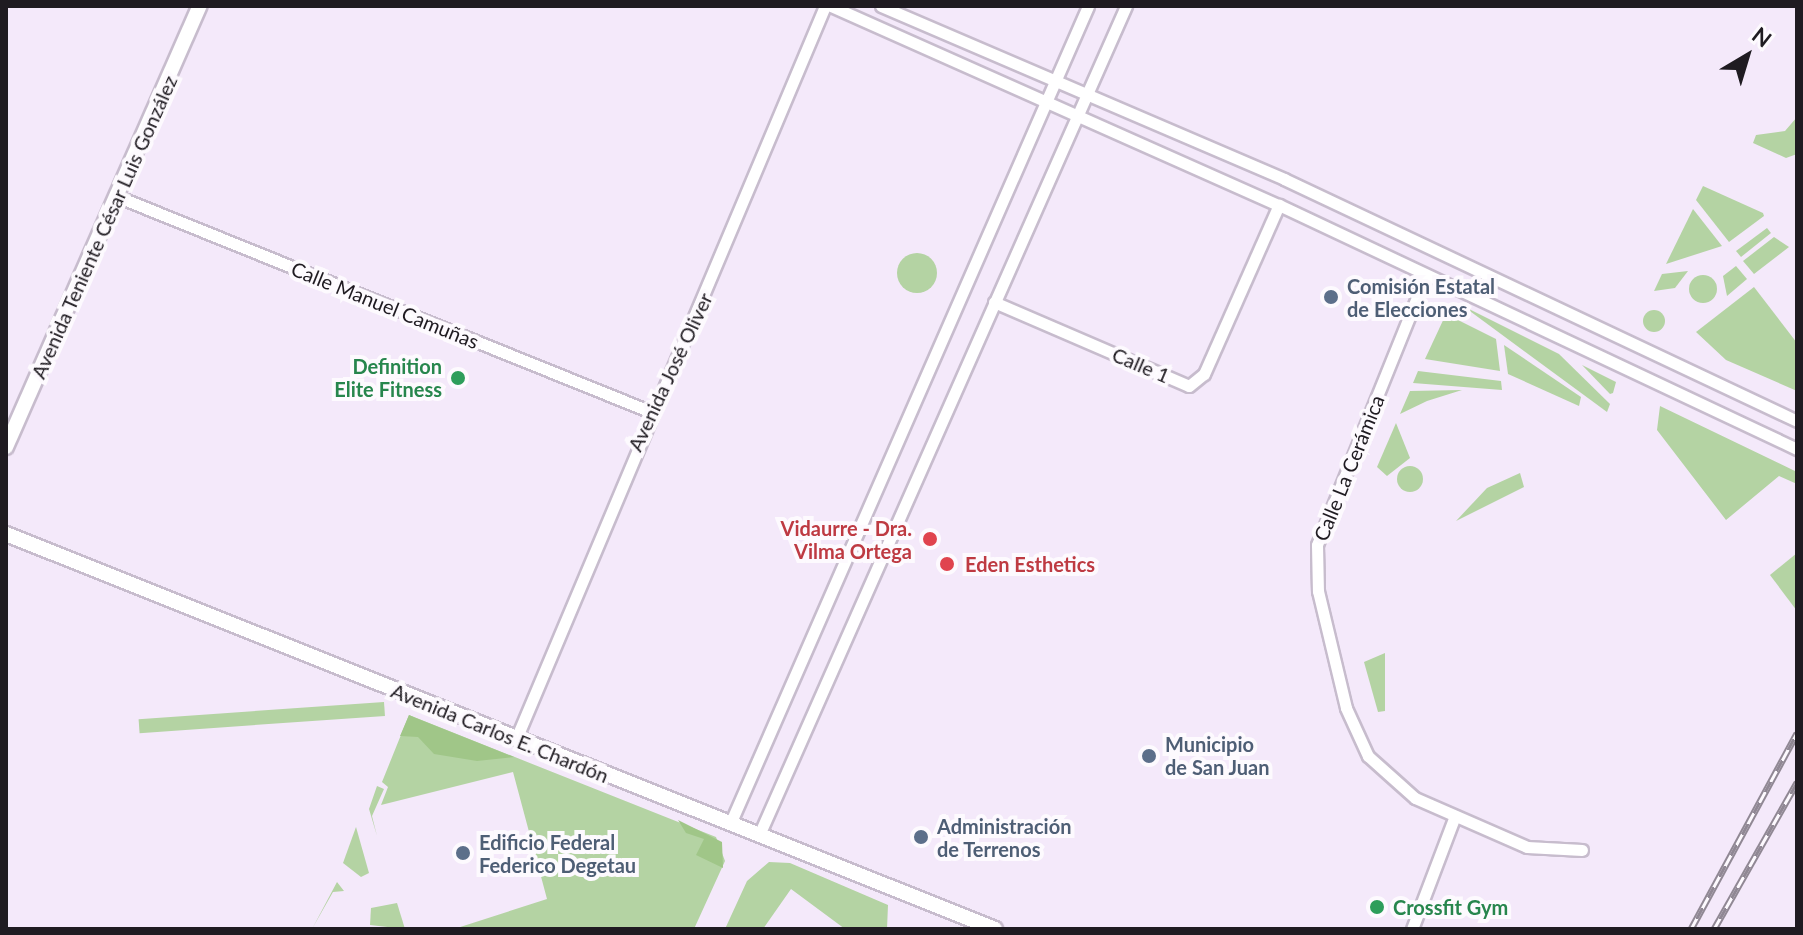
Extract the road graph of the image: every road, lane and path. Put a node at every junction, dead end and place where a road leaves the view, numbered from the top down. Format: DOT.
graph roads {
  1 [pos="200,6"];
  2 [pos="825,6"];
  3 [pos="831,6"];
  4 [pos="881,6"];
  5 [pos="1088,6"];
  6 [pos="1126,6"];
  7 [pos="1056,80"];
  8 [pos="1087,94"];
  9 [pos="1047,99"];
  10 [pos="1077,113"];
  11 [pos="121,198"];
  12 [pos="1279,205"];
  13 [pos="1426,275"];
  14 [pos="994,302"];
  15 [pos="649,411"];
  16 [pos="1797,421"];
  17 [pos="6,447"];
  18 [pos="1797,449"];
  19 [pos="6,534"];
  20 [pos="516,739"];
  21 [pos="1455,816"];
  22 [pos="730,824"];
  23 [pos="759,835"];
  24 [pos="1582,850"];
  25 [pos="995,929"];
  26 [pos="1412,929"];
  1 -- 11 [label="street, Avenida Teniente César Luis González"];
  2 -- 15 [label="street, Avenida José Oliver"];
  3 -- 9 [label="street"];
  4 -- 7 [label="street"];
  5 -- 7 [label="street"];
  6 -- 8 [label="street"];
  7 -- 8 [label="street"];
  7 -- 9 [label="street"];
  8 -- 10 [label="street"];
  8 -- 16 [label="street"];
  9 -- 10 [label="street"];
  9 -- 22 [label="street"];
  10 -- 12 [label="street"];
  10 -- 14 [label="street"];
  11 -- 15 [label="street, Calle Manuel Camuñas"];
  11 -- 17 [label="street, Avenida Teniente César Luis González"];
  12 -- 13 [label="street"];
  12 -- 14 [label="street, Calle 1"];
  13 -- 18 [label="street"];
  13 -- 21 [label="street, Calle La Cerámica"];
  14 -- 23 [label="street"];
  15 -- 20 [label="street, Avenida José Oliver"];
  19 -- 20 [label="street, Avenida Carlos E. Chardón"];
  20 -- 22 [label="street, Avenida Carlos E. Chardón"];
  21 -- 24 [label="street, Calle La Cerámica"];
  21 -- 26 [label="street"];
  22 -- 23 [label="street, Avenida Carlos E. Chardón"];
  23 -- 25 [label="street, Avenida Carlos E. Chardón"];
}
